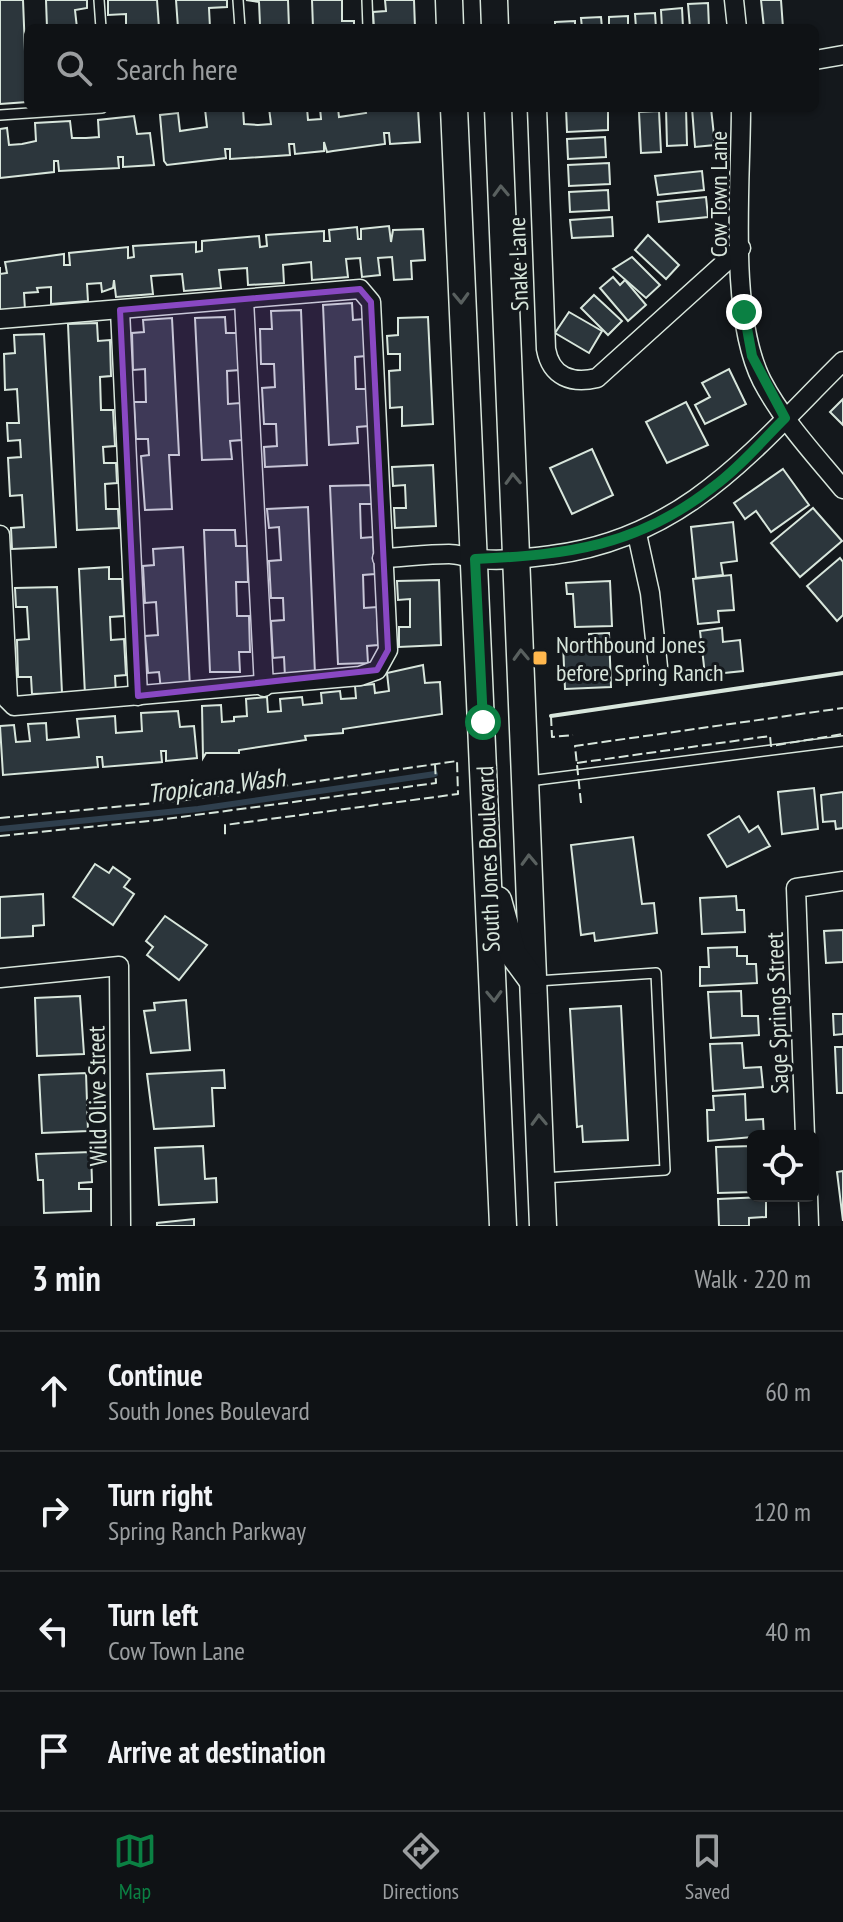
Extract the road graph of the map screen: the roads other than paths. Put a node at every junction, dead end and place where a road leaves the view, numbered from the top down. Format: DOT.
graph roads {
  1 [pos="99,0"];
  2 [pos="238,0"];
  3 [pos="367,0"];
  4 [pos="449,0"];
  5 [pos="494,0"];
  6 [pos="734,0"];
  7 [pos="101,24"];
  8 [pos="240,24"];
  9 [pos="368,24"];
  10 [pos="450,24"];
  11 [pos="495,24"];
  12 [pos="737,24"];
  13 [pos="843,55"];
  14 [pos="819,59"];
  15 [pos="44,112"];
  16 [pos="454,112"];
  17 [pos="498,112"];
  18 [pos="537,112"];
  19 [pos="741,112"];
  20 [pos="0,115"];
  21 [pos="741,248"];
  22 [pos="244,300"];
  23 [pos="120,310"];
  24 [pos="0,319"];
  25 [pos="843,361"];
  26 [pos="785,418"];
  27 [pos="843,489"];
  28 [pos="637,534"];
  29 [pos="0,535"];
  30 [pos="517,557"];
  31 [pos="382,558"];
  32 [pos="475,559"];
  33 [pos="658,667"];
  34 [pos="264,687"];
  35 [pos="138,696"];
  36 [pos="843,741"];
  37 [pos="526,782"];
  38 [pos="489,874"];
  39 [pos="843,881"];
  40 [pos="0,978"];
  41 [pos="533,981"];
  42 [pos="805,1130"];
  43 [pos="541,1178"];
  44 [pos="808,1202"];
  45 [pos="121,1226"];
  46 [pos="503,1226"];
  47 [pos="543,1226"];
  48 [pos="809,1226"];
  1 -- 7 [label="lane"];
  2 -- 8 [label="lane"];
  3 -- 9 [label="lane"];
  4 -- 10 [label="main road"];
  5 -- 11 [label="main road"];
  6 -- 12 [label="street"];
  13 -- 14 [label="street"];
  15 -- 20 [label="lane"];
  16 -- 32 [label="main road, South Jones Boulevard, one-way"];
  30 -- 17 [label="main road, South Jones Boulevard, one-way"];
  18 -- 21 [label="street, Snake Lane"];
  19 -- 21 [label="street, Cow Town Lane"];
  21 -- 26 [label="street, Cow Town Lane"];
  22 -- 23 [label="street"];
  22 -- 31 [label="street"];
  22 -- 34 [label="street"];
  23 -- 24 [label="street"];
  23 -- 35 [label="street"];
  25 -- 26 [label="street"];
  26 -- 27 [label="street, Cow Town Lane"];
  26 -- 28 [label="street"];
  28 -- 30 [label="street"];
  28 -- 33 [label="street"];
  29 -- 35 [label="street"];
  30 -- 32 [label="street"];
  37 -- 30 [label="main road, South Jones Boulevard, one-way"];
  31 -- 32 [label="street"];
  31 -- 34 [label="street"];
  32 -- 38 [label="main road, South Jones Boulevard"];
  34 -- 35 [label="street"];
  36 -- 37 [label="lane"];
  41 -- 37 [label="main road, South Jones Boulevard, one-way"];
  38 -- 41 [label="main road"];
  38 -- 46 [label="main road, South Jones Boulevard, one-way"];
  39 -- 42 [label="street, Sage Springs Street"];
  40 -- 45 [label="street, Wild Olive Street"];
  43 -- 41 [label="main road, South Jones Boulevard, one-way"];
  41 -- 43 [label="lane"];
  43 -- 47 [label="main road, South Jones Boulevard"];
  44 -- 48 [label="street"];
}
